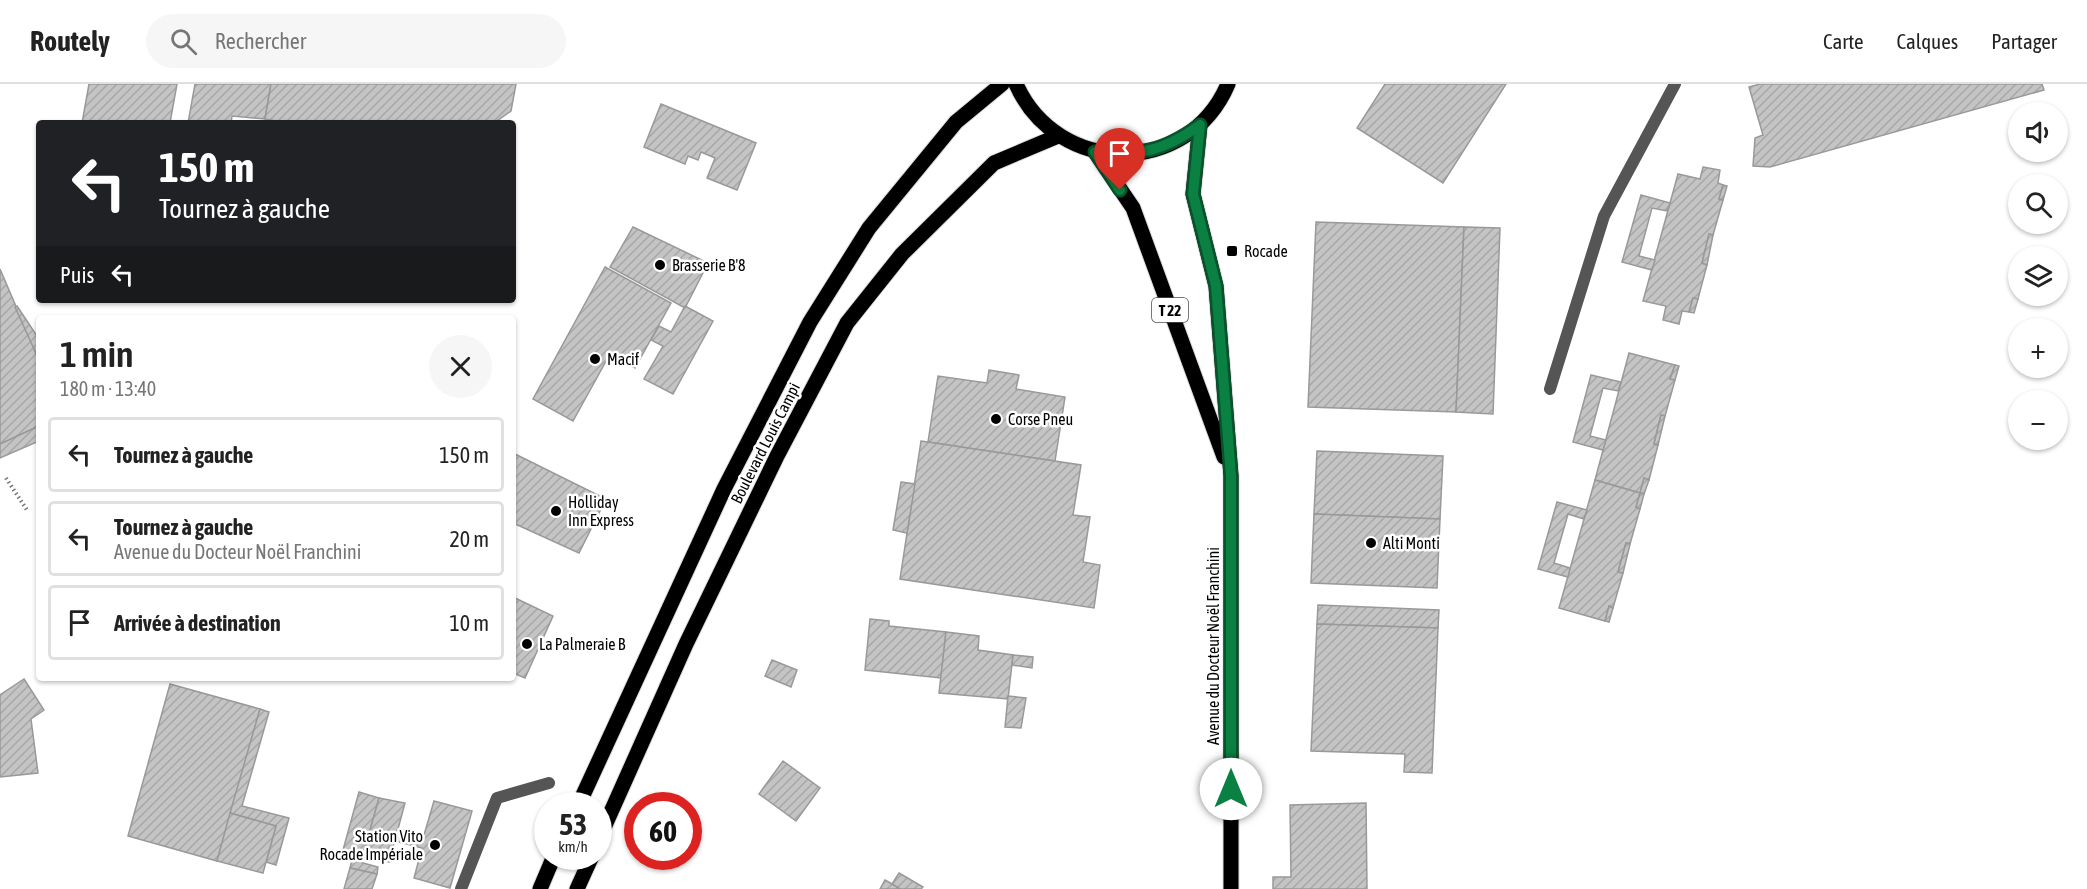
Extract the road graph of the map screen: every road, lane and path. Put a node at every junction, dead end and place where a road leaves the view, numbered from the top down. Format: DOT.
graph roads {
  1 [pos="1002,84"];
  2 [pos="1016,84"];
  3 [pos="1228,84"];
  4 [pos="1675,84"];
  5 [pos="1200,125"];
  6 [pos="1058,136"];
  7 [pos="1095,152"];
  8 [pos="1550,389"];
  9 [pos="1231,476"];
  10 [pos="6,478"];
  11 [pos="27,510"];
  12 [pos="549,783"];
  13 [pos="584,792"];
  14 [pos="612,810"];
  15 [pos="549,870"];
  16 [pos="586,870"];
  17 [pos="461,889"];
  18 [pos="540,889"];
  19 [pos="577,889"];
  20 [pos="1231,889"];
  1 -- 13 [label="main road, Boulevard Louis Campi"];
  2 -- 6 [label="main road"];
  3 -- 5 [label="main road"];
  4 -- 8 [label="lane"];
  5 -- 7 [label="main road"];
  5 -- 9 [label="main road, Avenue du Docteur Noël Franchini / T 22"];
  6 -- 7 [label="main road"];
  6 -- 14 [label="main road, Boulevard Louis Campi"];
  7 -- 9 [label="main road, Avenue du Docteur Noël Franchini / T 22"];
  9 -- 20 [label="main road, Avenue du Docteur Noël Franchini / T 22"];
  10 -- 11 [label="path"];
  12 -- 17 [label="lane"];
  15 -- 18 [label="main road"];
  16 -- 19 [label="main road"];
}
